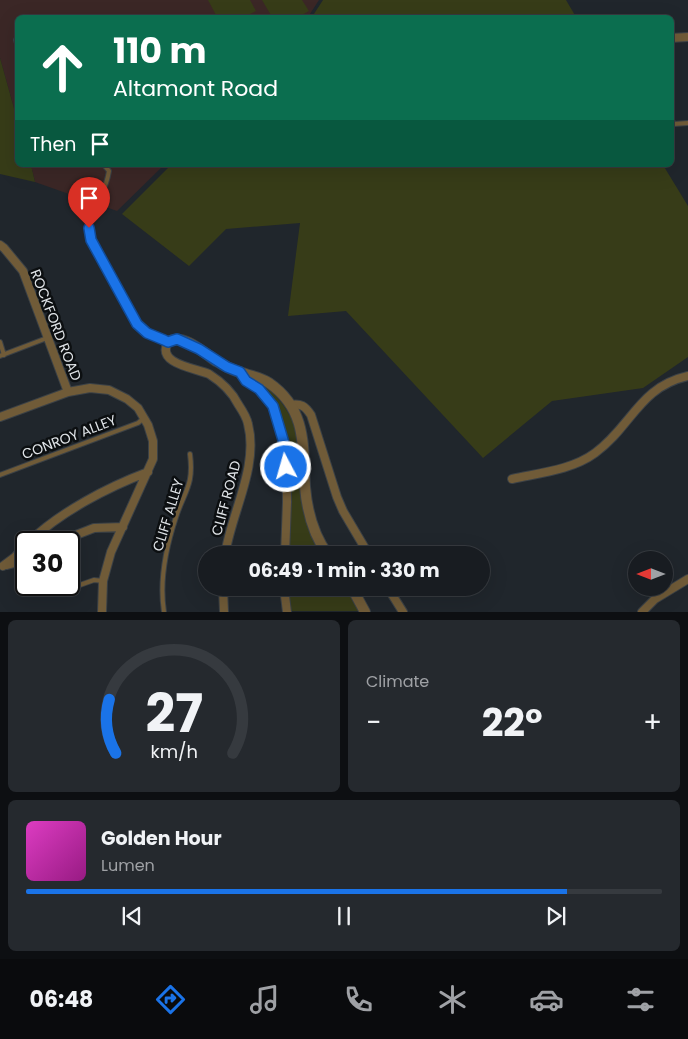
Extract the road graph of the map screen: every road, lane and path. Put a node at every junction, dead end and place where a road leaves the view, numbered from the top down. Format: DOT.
graph roads {
  1 [pos="688,37"];
  2 [pos="674,38"];
  3 [pos="688,123"];
  4 [pos="674,124"];
  5 [pos="106,167"];
  6 [pos="112,167"];
  7 [pos="109,171"];
  8 [pos="0,245"];
  9 [pos="49,338"];
  10 [pos="0,342"];
  11 [pos="168,342"];
  12 [pos="2,355"];
  13 [pos="240,372"];
  14 [pos="688,376"];
  15 [pos="68,392"];
  16 [pos="290,405"];
  17 [pos="0,417"];
  18 [pos="144,418"];
  19 [pos="190,454"];
  20 [pos="148,472"];
  21 [pos="0,475"];
  22 [pos="512,479"];
  23 [pos="123,527"];
  24 [pos="43,531"];
  25 [pos="80,533"];
  26 [pos="227,546"];
  27 [pos="285,546"];
  28 [pos="322,546"];
  29 [pos="364,546"];
  30 [pos="15,557"];
  31 [pos="15,563"];
  32 [pos="1,566"];
  33 [pos="688,578"];
  34 [pos="103,581"];
  35 [pos="80,585"];
  36 [pos="223,596"];
  37 [pos="285,596"];
  38 [pos="356,596"];
  39 [pos="393,596"];
  40 [pos="102,612"];
  41 [pos="164,612"];
  42 [pos="224,612"];
  43 [pos="287,612"];
  44 [pos="365,612"];
  45 [pos="403,612"];
  46 [pos="642,612"];
  1 -- 2 [label="street"];
  3 -- 4 [label="lane"];
  5 -- 7 [label="lane"];
  6 -- 7 [label="lane"];
  7 -- 11 [label="lane"];
  8 -- 9 [label="street, ROCKFORD ROAD"];
  9 -- 12 [label="lane"];
  9 -- 15 [label="street, ROCKFORD ROAD"];
  10 -- 12 [label="lane"];
  11 -- 13 [label="street"];
  11 -- 26 [label="street, CLIFF ROAD"];
  13 -- 16 [label="street"];
  13 -- 27 [label="street"];
  14 -- 22 [label="street"];
  15 -- 17 [label="street"];
  15 -- 18 [label="street"];
  16 -- 28 [label="street"];
  16 -- 29 [label="street"];
  18 -- 20 [label="street"];
  18 -- 21 [label="lane, CONROY ALLEY"];
  19 -- 41 [label="lane, CLIFF ALLEY"];
  20 -- 23 [label="street"];
  20 -- 24 [label="street"];
  23 -- 25 [label="street"];
  23 -- 34 [label="street"];
  30 -- 32 [label="street"];
  31 -- 32 [label="street"];
  33 -- 46 [label="street"];
  34 -- 35 [label="lane"];
  34 -- 40 [label="street"];
  36 -- 42 [label="street"];
  37 -- 43 [label="street"];
  38 -- 44 [label="street"];
  39 -- 45 [label="street"];
}
